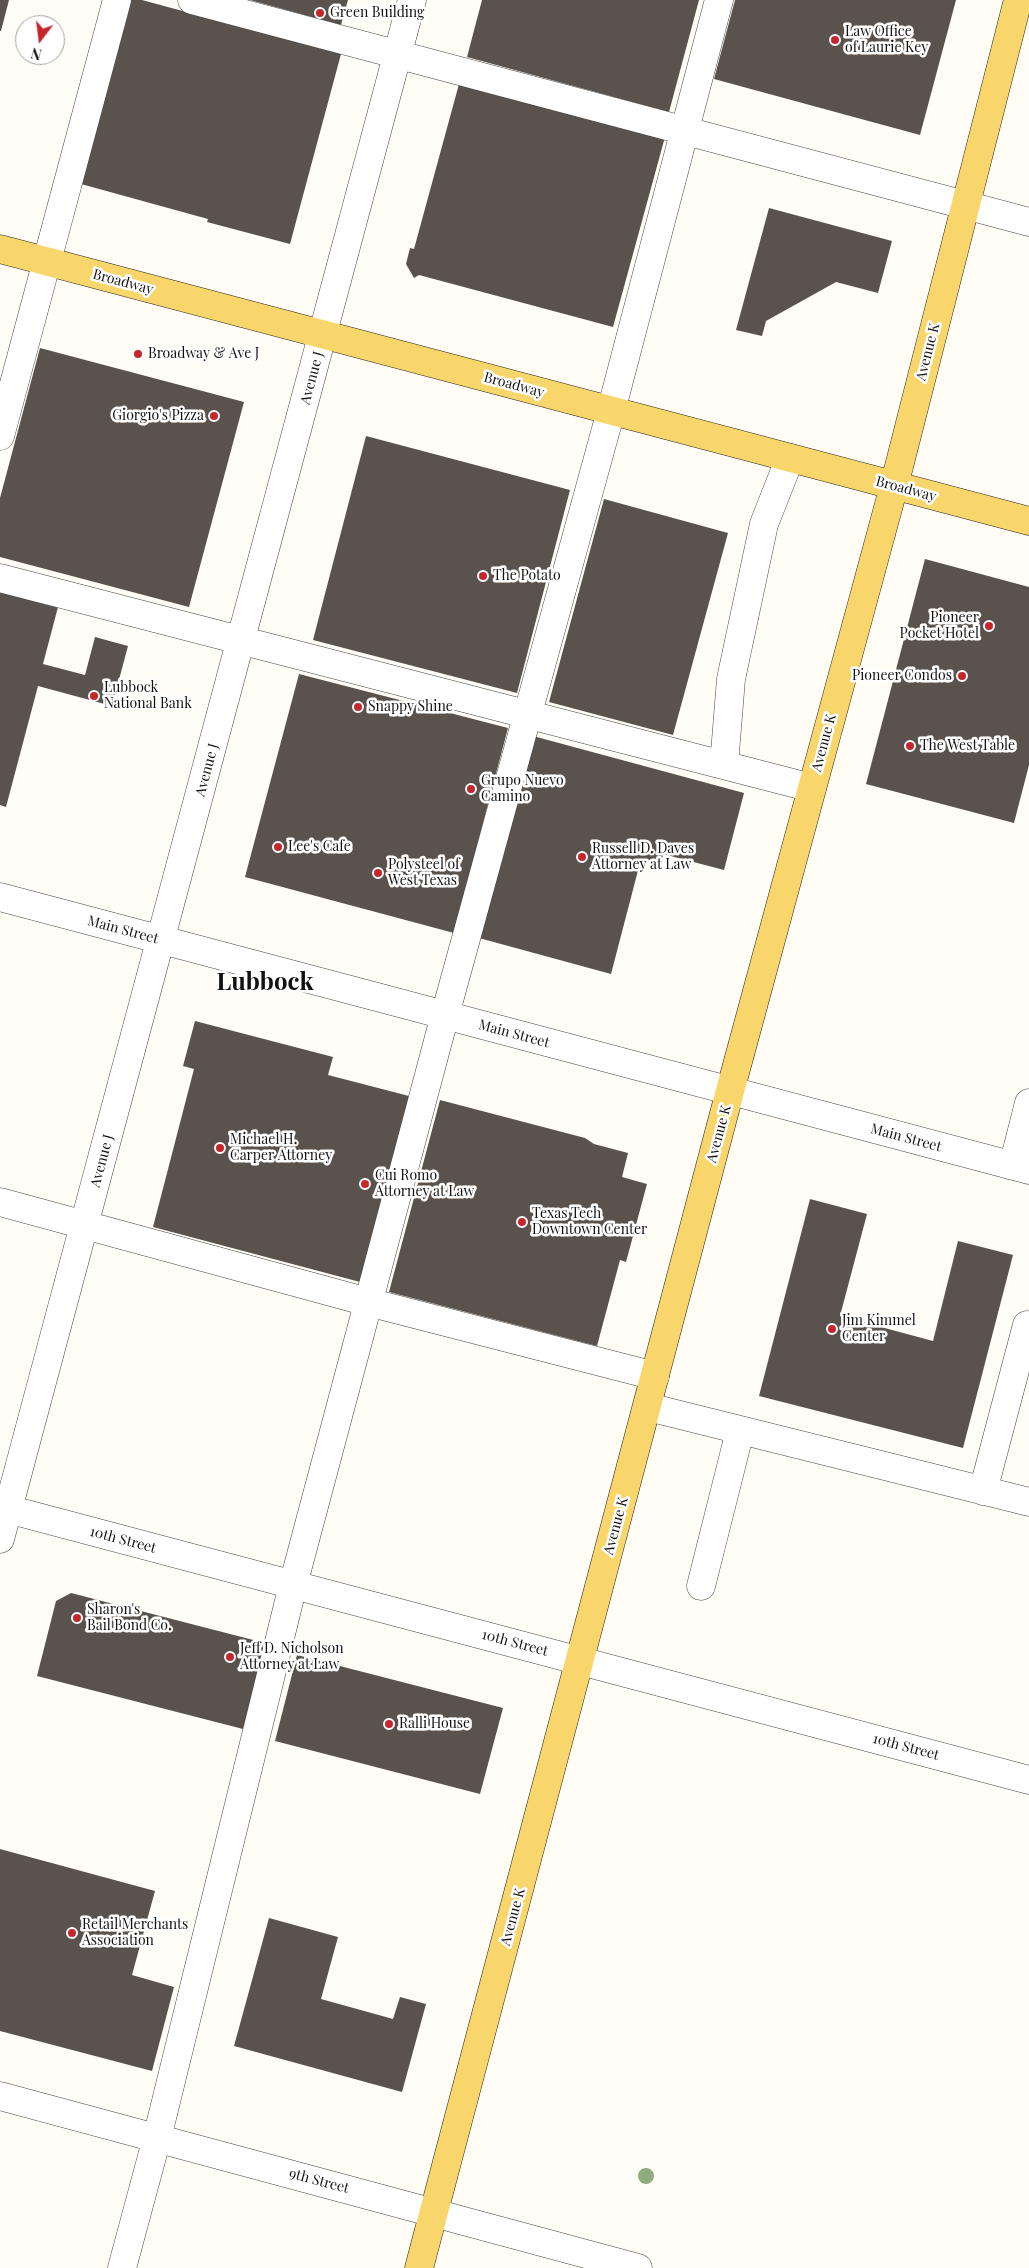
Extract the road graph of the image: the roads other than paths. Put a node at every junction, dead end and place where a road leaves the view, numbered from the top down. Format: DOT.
graph roads {
  1 [pos="117,0"];
  2 [pos="192,0"];
  3 [pos="412,0"];
  4 [pos="719,0"];
  5 [pos="1018,0"];
  6 [pos="398,54"];
  7 [pos="685,129"];
  8 [pos="966,205"];
  9 [pos="1029,222"];
  10 [pos="0,249"];
  11 [pos="46,261"];
  12 [pos="324,334"];
  13 [pos="611,411"];
  14 [pos="0,436"];
  15 [pos="790,458"];
  16 [pos="894,486"];
  17 [pos="1029,521"];
  18 [pos="0,578"];
  19 [pos="241,642"];
  20 [pos="528,714"];
  21 [pos="724,765"];
  22 [pos="812,788"];
  23 [pos="0,897"];
  24 [pos="161,940"];
  25 [pos="445,1015"];
  26 [pos="730,1091"];
  27 [pos="1029,1103"];
  28 [pos="1021,1168"];
  29 [pos="0,1202"];
  30 [pos="85,1224"];
  31 [pos="368,1302"];
  32 [pos="1029,1326"];
  33 [pos="655,1376"];
  34 [pos="648,1407"];
  35 [pos="740,1430"];
  36 [pos="983,1490"];
  37 [pos="1029,1502"];
  38 [pos="4,1508"];
  39 [pos="0,1538"];
  40 [pos="293,1585"];
  41 [pos="701,1586"];
  42 [pos="580,1661"];
  43 [pos="1029,1780"];
  44 [pos="0,2096"];
  45 [pos="157,2138"];
  46 [pos="435,2212"];
  47 [pos="122,2268"];
  48 [pos="419,2268"];
  49 [pos="638,2268"];
  1 -- 11 [label="street"];
  2 -- 6 [label="street"];
  3 -- 6 [label="street, Avenue J"];
  4 -- 7 [label="street"];
  5 -- 8 [label="main road, Avenue K"];
  6 -- 7 [label="street"];
  6 -- 12 [label="street, Avenue J"];
  7 -- 8 [label="street"];
  7 -- 13 [label="street"];
  8 -- 9 [label="street"];
  8 -- 16 [label="main road, Avenue K"];
  10 -- 11 [label="main road, Broadway"];
  11 -- 12 [label="main road, Broadway"];
  11 -- 14 [label="street"];
  12 -- 13 [label="main road, Broadway"];
  12 -- 19 [label="street, Avenue J"];
  13 -- 15 [label="main road, Broadway"];
  13 -- 20 [label="street"];
  15 -- 16 [label="main road, Broadway"];
  15 -- 21 [label="street"];
  16 -- 17 [label="main road, Broadway"];
  16 -- 22 [label="main road, Avenue K"];
  18 -- 19 [label="street"];
  19 -- 20 [label="street"];
  19 -- 24 [label="street, Avenue J"];
  20 -- 21 [label="street"];
  20 -- 25 [label="street"];
  21 -- 22 [label="street"];
  22 -- 26 [label="main road, Avenue K"];
  23 -- 24 [label="street, Main Street"];
  24 -- 25 [label="street, Main Street"];
  24 -- 30 [label="street, Avenue J"];
  25 -- 26 [label="street, Main Street"];
  25 -- 31 [label="street"];
  26 -- 28 [label="street, Main Street"];
  26 -- 33 [label="main road, Avenue K"];
  27 -- 28 [label="street"];
  29 -- 30 [label="street"];
  30 -- 31 [label="street"];
  30 -- 38 [label="street, Avenue J"];
  31 -- 33 [label="street"];
  31 -- 40 [label="street"];
  32 -- 36 [label="street"];
  33 -- 34 [label="main road, Avenue K"];
  34 -- 35 [label="street"];
  34 -- 42 [label="main road, Avenue K"];
  35 -- 36 [label="street"];
  35 -- 41 [label="street"];
  36 -- 37 [label="street"];
  38 -- 39 [label="street, Avenue J"];
  38 -- 40 [label="street, 10th Street"];
  40 -- 42 [label="street, 10th Street"];
  40 -- 45 [label="street"];
  42 -- 43 [label="street, 10th Street"];
  42 -- 46 [label="main road, Avenue K"];
  44 -- 45 [label="street, 9th Street"];
  45 -- 46 [label="street, 9th Street"];
  45 -- 47 [label="street"];
  46 -- 48 [label="main road, Avenue K"];
  46 -- 49 [label="street, 9th Street"];
}
